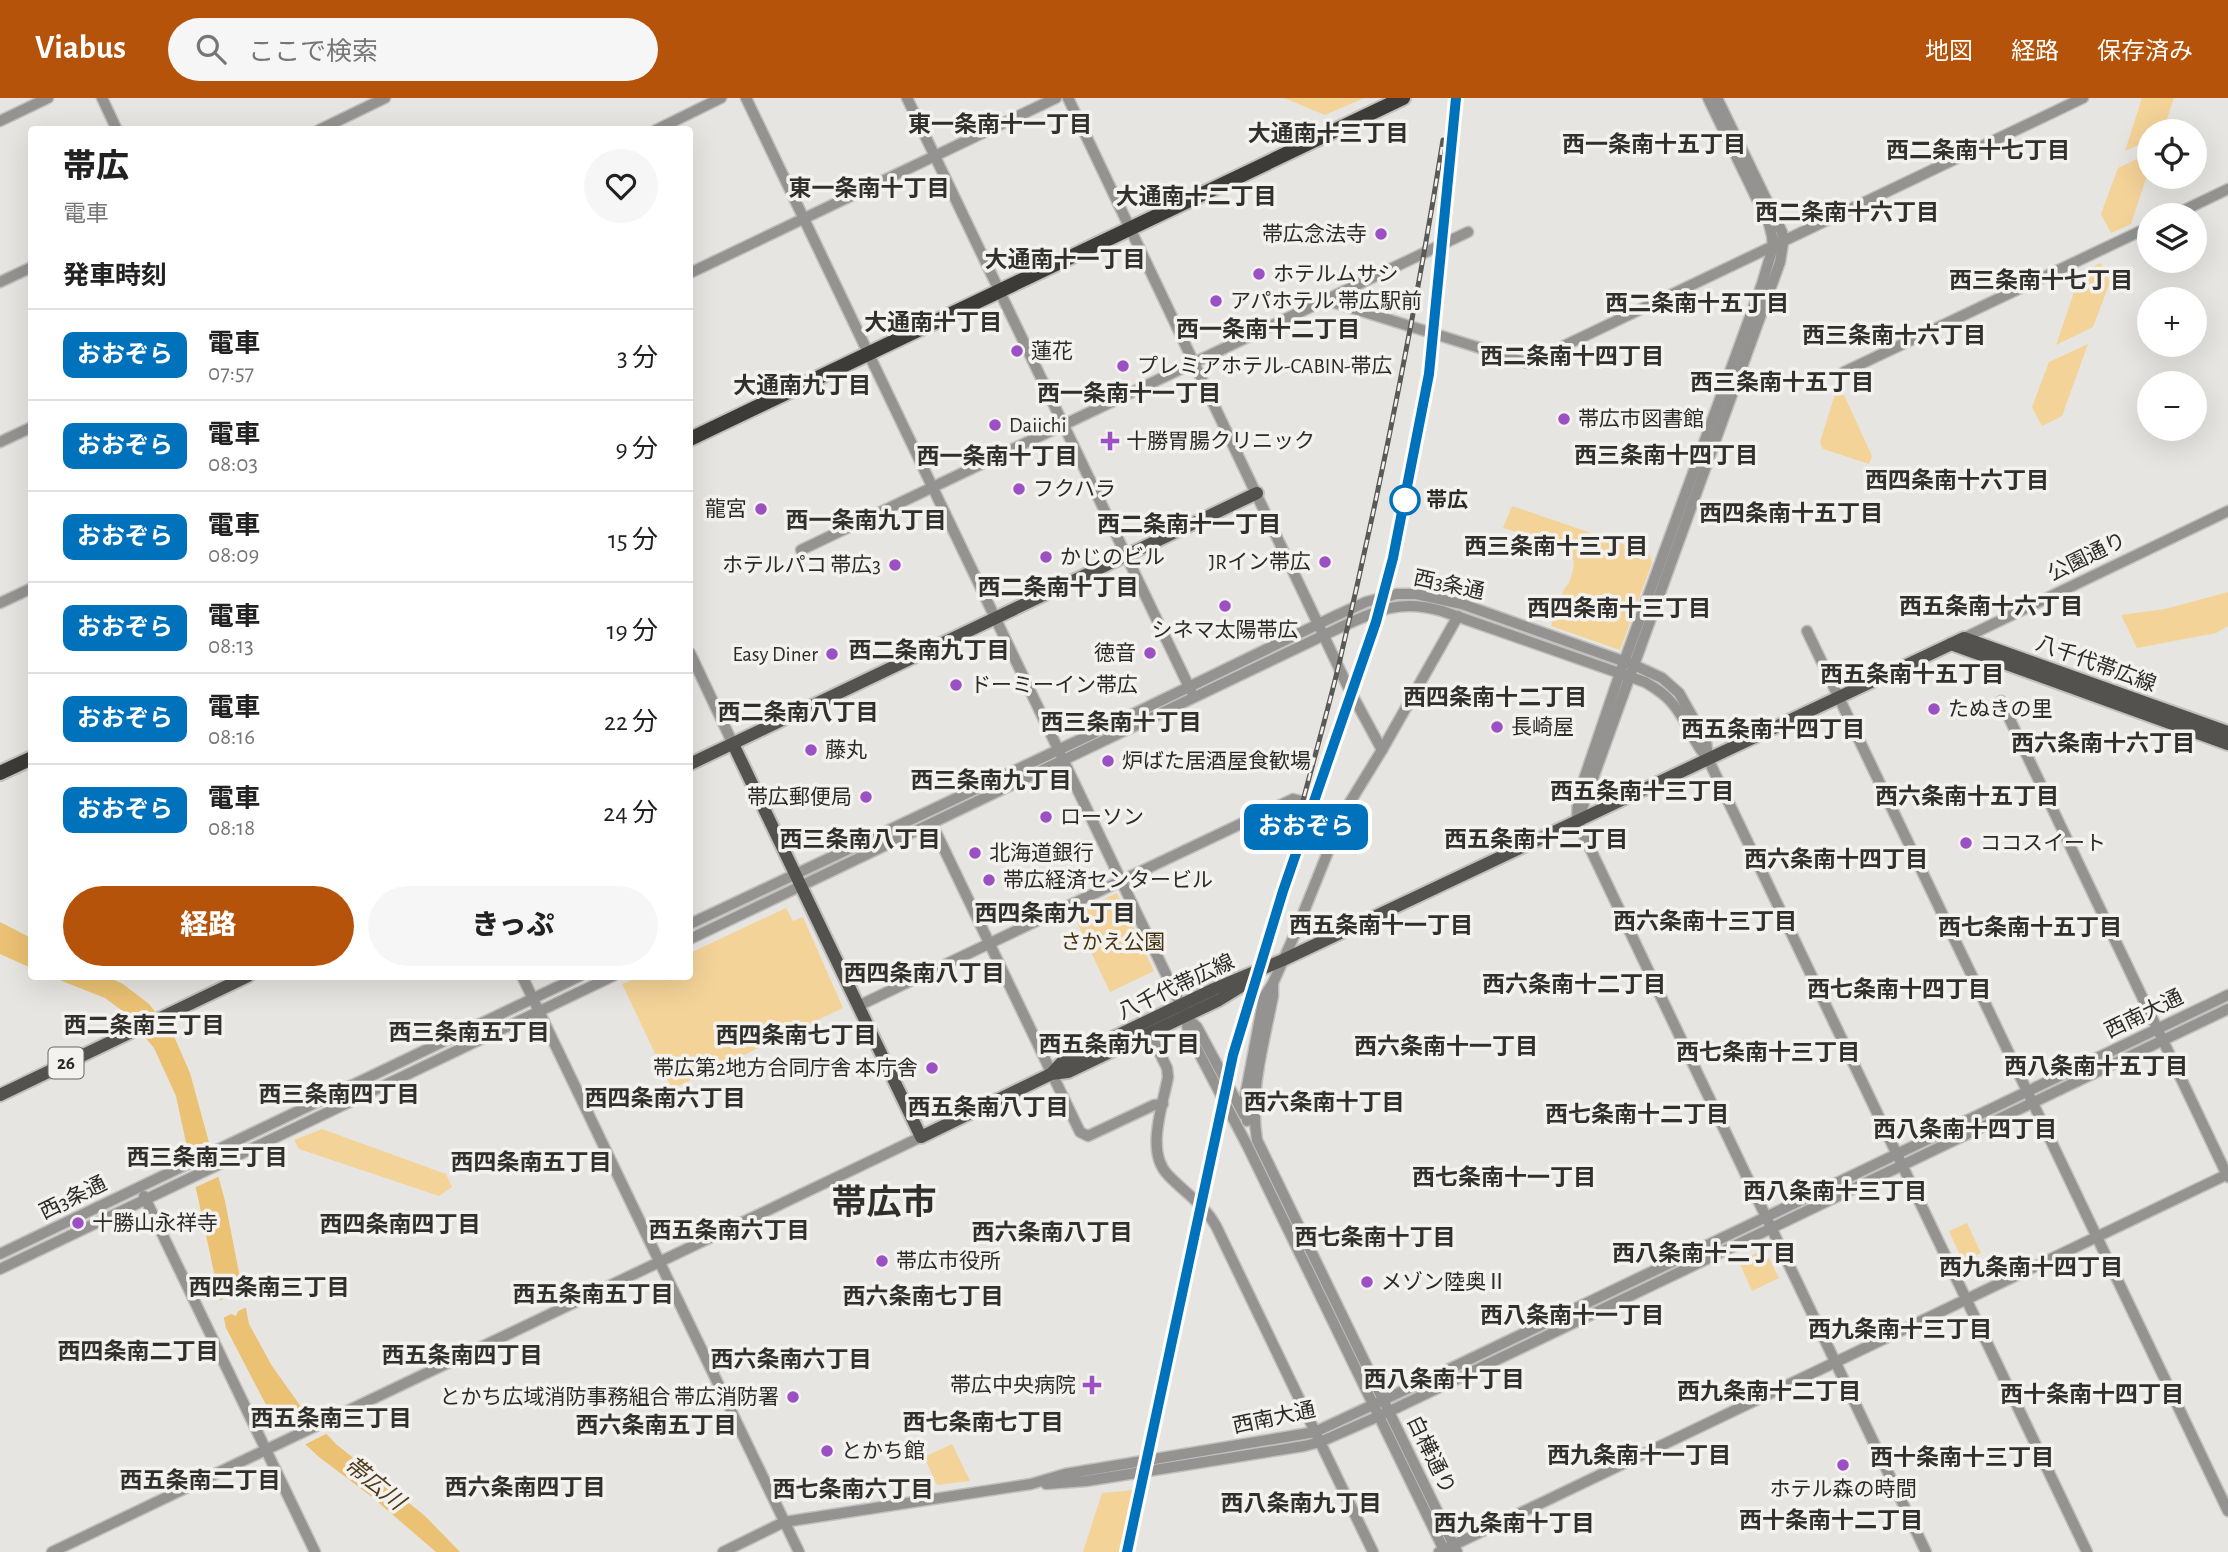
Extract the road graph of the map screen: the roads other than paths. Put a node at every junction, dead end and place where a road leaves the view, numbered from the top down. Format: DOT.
graph roads {
  1 [pos="47,98"];
  2 [pos="102,98"];
  3 [pos="385,98"];
  4 [pos="721,98"];
  5 [pos="746,98"];
  6 [pos="907,98"];
  7 [pos="1056,98"];
  8 [pos="1068,98"];
  9 [pos="1403,98"];
  10 [pos="1708,98"];
  11 [pos="1717,98"];
  12 [pos="2083,98"];
  13 [pos="0,121"];
  14 [pos="115,126"];
  15 [pos="327,126"];
  16 [pos="664,126"];
  17 [pos="935,155"];
  18 [pos="2228,190"];
  19 [pos="2200,203"];
  20 [pos="804,218"];
  21 [pos="1130,228"];
  22 [pos="1468,232"];
  23 [pos="2137,233"];
  24 [pos="1778,245"];
  25 [pos="28,269"];
  26 [pos="693,272"];
  27 [pos="0,282"];
  28 [pos="1000,290"];
  29 [pos="1326,300"];
  30 [pos="868,354"];
  31 [pos="1195,362"];
  32 [pos="1844,372"];
  33 [pos="1064,424"];
  34 [pos="28,429"];
  35 [pos="693,438"];
  36 [pos="0,442"];
  37 [pos="933,487"];
  38 [pos="1257,493"];
  39 [pos="2228,511"];
  40 [pos="802,550"];
  41 [pos="1126,555"];
  42 [pos="28,590"];
  43 [pos="0,603"];
  44 [pos="1458,616"];
  45 [pos="996,618"];
  46 [pos="1319,624"];
  47 [pos="1807,631"];
  48 [pos="1324,635"];
  49 [pos="1964,638"];
  50 [pos="1951,644"];
  51 [pos="693,659"];
  52 [pos="1629,664"];
  53 [pos="1625,675"];
  54 [pos="1189,686"];
  55 [pos="1194,697"];
  56 [pos="1839,697"];
  57 [pos="2001,701"];
  58 [pos="2228,732"];
  59 [pos="733,744"];
  60 [pos="2228,744"];
  61 [pos="1058,750"];
  62 [pos="1382,750"];
  63 [pos="28,751"];
  64 [pos="1708,759"];
  65 [pos="28,760"];
  66 [pos="1062,760"];
  67 [pos="693,763"];
  68 [pos="0,764"];
  69 [pos="0,773"];
  70 [pos="1344,812"];
  71 [pos="1577,821"];
  72 [pos="932,824"];
  73 [pos="798,880"];
  74 [pos="1120,880"];
  75 [pos="693,923"];
  76 [pos="693,937"];
  77 [pos="989,943"];
  78 [pos="1283,960"];
  79 [pos="240,980"];
  80 [pos="524,980"];
  81 [pos="572,980"];
  82 [pos="605,980"];
  83 [pos="1273,983"];
  84 [pos="2228,995"];
  85 [pos="533,999"];
  86 [pos="858,1006"];
  87 [pos="2228,1009"];
  88 [pos="1183,1011"];
  89 [pos="540,1013"];
  90 [pos="2158,1028"];
  91 [pos="1150,1033"];
  92 [pos="2164,1040"];
  93 [pos="1051,1074"];
  94 [pos="2028,1092"];
  95 [pos="0,1095"];
  96 [pos="2033,1103"];
  97 [pos="1163,1104"];
  98 [pos="1247,1121"];
  99 [pos="921,1137"];
  100 [pos="1257,1140"];
  101 [pos="1897,1155"];
  102 [pos="1902,1166"];
  103 [pos="2228,1175"];
  104 [pos="140,1187"];
  105 [pos="146,1199"];
  106 [pos="1766,1217"];
  107 [pos="1771,1228"];
  108 [pos="2097,1237"];
  109 [pos="0,1254"];
  110 [pos="659,1261"];
  111 [pos="0,1269"];
  112 [pos="1966,1299"];
  113 [pos="1835,1361"];
  114 [pos="1378,1404"];
  115 [pos="1383,1414"];
  116 [pos="1315,1432"];
  117 [pos="1320,1442"];
  118 [pos="265,1449"];
  119 [pos="1031,1484"];
  120 [pos="2228,1511"];
  121 [pos="784,1522"];
  122 [pos="1448,1550"];
  123 [pos="52,1552"];
  124 [pos="315,1552"];
  125 [pos="723,1552"];
  126 [pos="799,1552"];
  127 [pos="1373,1552"];
  128 [pos="1926,1552"];
  129 [pos="2087,1552"];
  1 -- 13 [label="street"];
  2 -- 14 [label="street"];
  3 -- 15 [label="street"];
  4 -- 16 [label="street"];
  5 -- 20 [label="street"];
  6 -- 17 [label="street"];
  7 -- 17 [label="street"];
  8 -- 21 [label="street"];
  9 -- 21 [label="highway"];
  10 -- 24 [label="street"];
  11 -- 24 [label="street"];
  12 -- 24 [label="street"];
  17 -- 20 [label="street"];
  17 -- 28 [label="street"];
  18 -- 19 [label="street"];
  20 -- 26 [label="street"];
  20 -- 30 [label="street"];
  21 -- 28 [label="highway"];
  21 -- 31 [label="street"];
  22 -- 29 [label="street"];
  23 -- 32 [label="street"];
  24 -- 29 [label="street"];
  24 -- 52 [label="street"];
  25 -- 27 [label="street"];
  28 -- 30 [label="highway"];
  28 -- 33 [label="street"];
  29 -- 31 [label="street"];
  30 -- 35 [label="highway"];
  30 -- 37 [label="street"];
  31 -- 33 [label="street"];
  31 -- 38 [label="street"];
  33 -- 37 [label="street"];
  33 -- 41 [label="street"];
  34 -- 36 [label="street"];
  37 -- 40 [label="street"];
  37 -- 45 [label="street"];
  38 -- 41 [label="main road"];
  38 -- 46 [label="street"];
  39 -- 49 [label="street, 公園通り"];
  41 -- 45 [label="main road"];
  41 -- 54 [label="street"];
  42 -- 43 [label="street"];
  44 -- 48 [label="street, 西3条通"];
  44 -- 53 [label="street, 西3条通"];
  44 -- 62 [label="street, 白樺通り"];
  45 -- 59 [label="main road"];
  45 -- 61 [label="street"];
  46 -- 48 [label="street"];
  46 -- 52 [label="street, 西3条通"];
  46 -- 54 [label="street, 西3条通"];
  47 -- 56 [label="street"];
  48 -- 55 [label="street, 西3条通"];
  48 -- 62 [label="street"];
  49 -- 50 [label="main road, 八千代帯広線"];
  49 -- 58 [label="main road, 八千代帯広線"];
  50 -- 56 [label="main road, 八千代帯広線"];
  50 -- 60 [label="main road, 八千代帯広線"];
  51 -- 59 [label="street"];
  52 -- 53 [label="street"];
  52 -- 64 [label="street, 西3条通"];
  53 -- 64 [label="street, 西3条通"];
  53 -- 71 [label="street"];
  54 -- 55 [label="street"];
  54 -- 61 [label="street, 西3条通"];
  55 -- 66 [label="street, 西3条通"];
  56 -- 64 [label="main road, 八千代帯広線"];
  56 -- 94 [label="street"];
  57 -- 90 [label="street"];
  59 -- 67 [label="main road"];
  59 -- 73 [label="main road"];
  61 -- 66 [label="street"];
  61 -- 73 [label="street, 西3条通"];
  62 -- 70 [label="street, 白樺通り"];
  63 -- 68 [label="highway"];
  64 -- 71 [label="main road, 八千代帯広線"];
  64 -- 101 [label="street"];
  65 -- 69 [label="highway"];
  66 -- 72 [label="street, 西3条通"];
  66 -- 74 [label="street"];
  70 -- 74 [label="street"];
  70 -- 78 [label="street, 白樺通り"];
  71 -- 78 [label="main road, 八千代帯広線"];
  71 -- 106 [label="street"];
  72 -- 73 [label="street, 西3条通"];
  72 -- 77 [label="street"];
  73 -- 75 [label="street, 西3条通"];
  73 -- 76 [label="street, 西3条通"];
  73 -- 86 [label="main road"];
  74 -- 77 [label="street"];
  74 -- 88 [label="street"];
  77 -- 86 [label="street"];
  77 -- 93 [label="street"];
  78 -- 83 [label="street, 白樺通り"];
  78 -- 88 [label="main road, 八千代帯広線"];
  79 -- 95 [label="main road, 26"];
  80 -- 85 [label="street"];
  81 -- 85 [label="street, 西3条通"];
  82 -- 89 [label="street, 西3条通"];
  83 -- 98 [label="street, 白樺通り"];
  83 -- 100 [label="street, 白樺通り"];
  84 -- 90 [label="street, 西南大通"];
  85 -- 89 [label="street"];
  85 -- 104 [label="street, 西3条通"];
  86 -- 99 [label="main road"];
  87 -- 92 [label="street, 西南大通"];
  88 -- 91 [label="main road, 八千代帯広線"];
  88 -- 93 [label="main road, 八千代帯広線"];
  88 -- 98 [label="street"];
  88 -- 114 [label="street"];
  89 -- 105 [label="street, 西3条通"];
  89 -- 110 [label="street"];
  90 -- 92 [label="street"];
  90 -- 94 [label="street, 西南大通"];
  91 -- 93 [label="main road, 八千代帯広線"];
  91 -- 97 [label="street"];
  92 -- 96 [label="street, 西南大通"];
  92 -- 103 [label="street"];
  93 -- 97 [label="street"];
  93 -- 99 [label="main road, 八千代帯広線"];
  94 -- 96 [label="street"];
  94 -- 101 [label="street, 西南大通"];
  96 -- 102 [label="street, 西南大通"];
  96 -- 108 [label="street"];
  97 -- 116 [label="street"];
  98 -- 100 [label="street"];
  99 -- 110 [label="street"];
  100 -- 114 [label="street, 白樺通り"];
  101 -- 102 [label="street"];
  101 -- 106 [label="street, 西南大通"];
  102 -- 107 [label="street, 西南大通"];
  102 -- 112 [label="street"];
  103 -- 108 [label="street"];
  104 -- 105 [label="street"];
  104 -- 109 [label="street, 西3条通"];
  105 -- 111 [label="street, 西3条通"];
  105 -- 118 [label="street"];
  106 -- 107 [label="street"];
  106 -- 114 [label="street, 西南大通"];
  107 -- 113 [label="street"];
  107 -- 115 [label="street, 西南大通"];
  108 -- 112 [label="street"];
  108 -- 120 [label="street"];
  110 -- 118 [label="street"];
  110 -- 121 [label="street"];
  112 -- 113 [label="street"];
  112 -- 129 [label="street"];
  113 -- 122 [label="street"];
  113 -- 128 [label="street"];
  114 -- 115 [label="street, 白樺通り"];
  114 -- 116 [label="street, 西南大通"];
  115 -- 117 [label="street, 西南大通"];
  115 -- 122 [label="street, 白樺通り"];
  116 -- 117 [label="street"];
  116 -- 119 [label="street, 西南大通"];
  117 -- 119 [label="street, 西南大通"];
  117 -- 127 [label="street"];
  118 -- 123 [label="street"];
  118 -- 124 [label="street"];
  119 -- 121 [label="street, 西南大通"];
  121 -- 125 [label="street, 西南大通"];
  121 -- 126 [label="street"];
}
